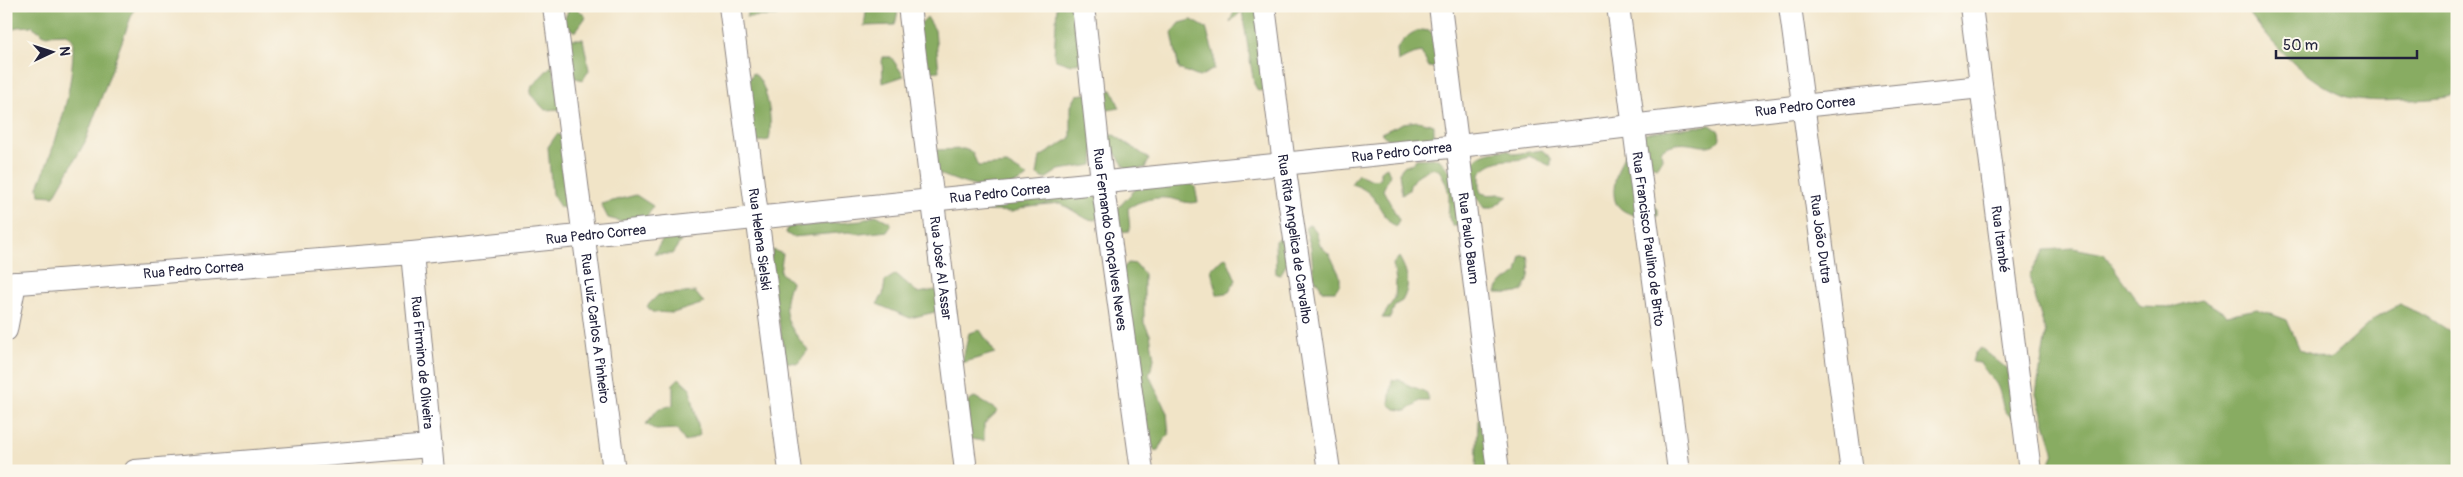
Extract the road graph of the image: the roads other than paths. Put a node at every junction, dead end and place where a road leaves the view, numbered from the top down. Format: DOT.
graph roads {
  1 [pos="554,6"];
  2 [pos="730,6"];
  3 [pos="909,6"];
  4 [pos="1083,6"];
  5 [pos="1264,6"];
  6 [pos="1440,6"];
  7 [pos="1618,6"];
  8 [pos="1790,6"];
  9 [pos="1971,6"];
  10 [pos="1981,87"];
  11 [pos="1802,106"];
  12 [pos="1633,125"];
  13 [pos="1459,146"];
  14 [pos="1284,164"];
  15 [pos="1102,181"];
  16 [pos="934,199"];
  17 [pos="757,217"];
  18 [pos="584,235"];
  19 [pos="412,253"];
  20 [pos="10,284"];
  21 [pos="6,330"];
  22 [pos="430,446"];
  23 [pos="262,465"];
  24 [pos="135,471"];
  25 [pos="433,471"];
  26 [pos="614,471"];
  27 [pos="790,471"];
  28 [pos="966,471"];
  29 [pos="1142,471"];
  30 [pos="1329,471"];
  31 [pos="1498,471"];
  32 [pos="1678,471"];
  33 [pos="1852,471"];
  34 [pos="2030,471"];
  1 -- 18 [label="street, Rua Luiz Carlos A Pinheiro"];
  2 -- 17 [label="street, Rua Helena Sielski"];
  3 -- 16 [label="street, Rua José Al Assar"];
  4 -- 15 [label="street, Rua Fernando Gonçalves Neves"];
  5 -- 14 [label="street, Rua Rita Angelica de Carvalho"];
  6 -- 13 [label="street, Rua Paulo Baum"];
  7 -- 12 [label="street, Rua Francisco Paulino de Brito"];
  8 -- 11 [label="street, Rua João Dutra"];
  9 -- 10 [label="street, Rua Itambé"];
  10 -- 11 [label="street, Rua Pedro Correa"];
  10 -- 34 [label="street, Rua Itambé"];
  11 -- 12 [label="street, Rua Pedro Correa"];
  11 -- 33 [label="street, Rua João Dutra"];
  12 -- 13 [label="street, Rua Pedro Correa"];
  12 -- 32 [label="street, Rua Francisco Paulino de Brito"];
  13 -- 14 [label="street, Rua Pedro Correa"];
  13 -- 31 [label="street, Rua Paulo Baum"];
  14 -- 15 [label="street, Rua Pedro Correa"];
  14 -- 30 [label="street, Rua Rita Angelica de Carvalho"];
  15 -- 16 [label="street, Rua Pedro Correa"];
  15 -- 29 [label="street, Rua Fernando Gonçalves Neves"];
  16 -- 17 [label="street, Rua Pedro Correa"];
  16 -- 28 [label="street, Rua José Al Assar"];
  17 -- 18 [label="street, Rua Pedro Correa"];
  17 -- 27 [label="street, Rua Helena Sielski"];
  18 -- 19 [label="street, Rua Pedro Correa"];
  18 -- 26 [label="street, Rua Luiz Carlos A Pinheiro"];
  19 -- 20 [label="street, Rua Pedro Correa"];
  19 -- 22 [label="street, Rua Firmino de Oliveira"];
  20 -- 21 [label="street"];
  22 -- 23 [label="street"];
  22 -- 25 [label="street, Rua Firmino de Oliveira"];
  23 -- 24 [label="street"];
}
